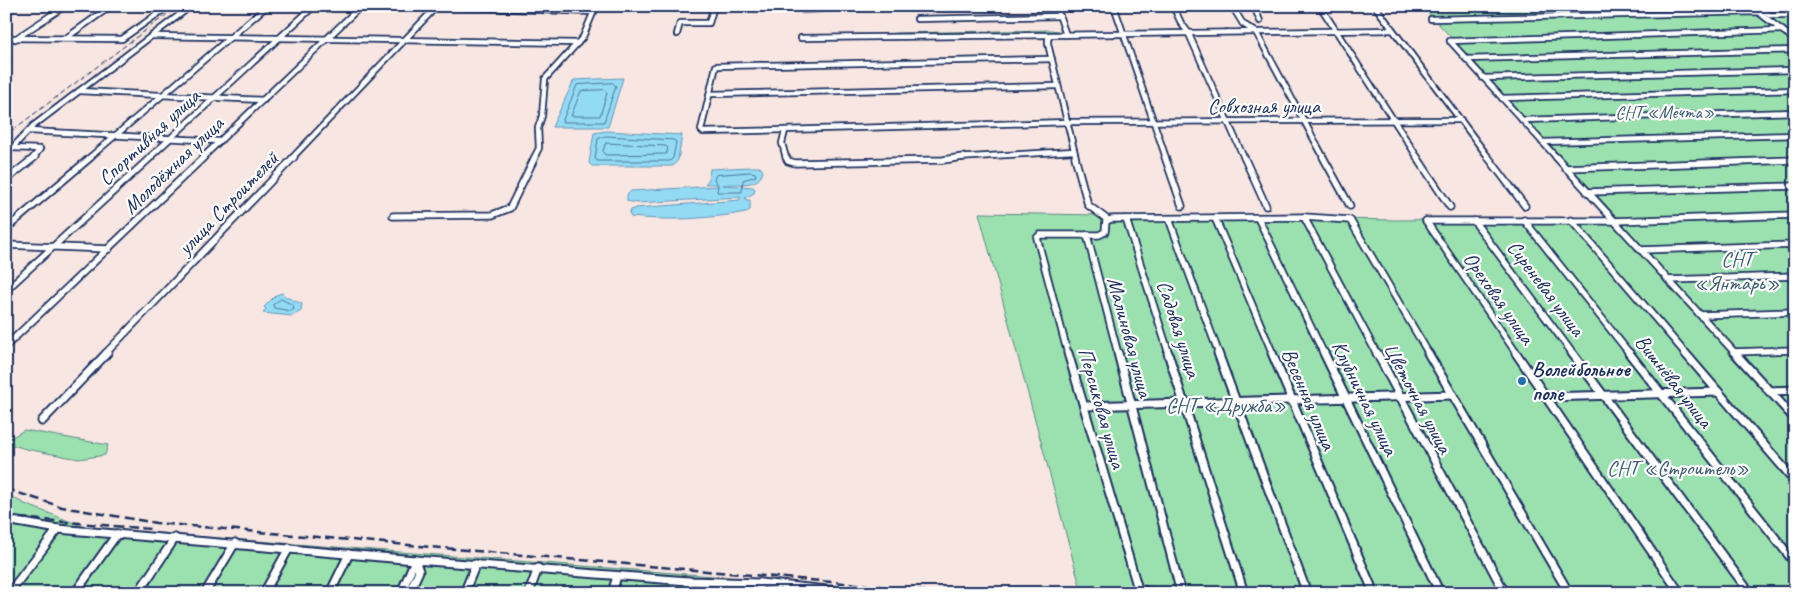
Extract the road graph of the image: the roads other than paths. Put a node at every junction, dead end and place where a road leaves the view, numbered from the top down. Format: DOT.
graph roads {
  1 [pos="10,6"];
  2 [pos="65,6"];
  3 [pos="111,6"];
  4 [pos="169,6"];
  5 [pos="191,6"];
  6 [pos="267,6"];
  7 [pos="314,6"];
  8 [pos="361,6"];
  9 [pos="438,6"];
  10 [pos="714,6"];
  11 [pos="884,6"];
  12 [pos="1056,6"];
  13 [pos="1114,6"];
  14 [pos="1173,6"];
  15 [pos="1232,6"];
  16 [pos="1254,6"];
  17 [pos="1320,6"];
  18 [pos="1375,6"];
  19 [pos="1755,6"];
  20 [pos="800,8"];
  21 [pos="6,9"];
  22 [pos="595,9"];
  23 [pos="1759,13"];
  24 [pos="1795,15"];
  25 [pos="1060,16"];
  26 [pos="917,19"];
  27 [pos="1431,19"];
  28 [pos="1260,21"];
  29 [pos="1336,30"];
  30 [pos="1392,30"];
  31 [pos="1782,30"];
  32 [pos="1188,32"];
  33 [pos="1256,32"];
  34 [pos="677,34"];
  35 [pos="1124,34"];
  36 [pos="1063,35"];
  37 [pos="152,36"];
  38 [pos="1051,36"];
  39 [pos="6,38"];
  40 [pos="229,38"];
  41 [pos="801,38"];
  42 [pos="14,39"];
  43 [pos="65,39"];
  44 [pos="278,39"];
  45 [pos="326,40"];
  46 [pos="1795,40"];
  47 [pos="403,41"];
  48 [pos="578,43"];
  49 [pos="1795,50"];
  50 [pos="1052,59"];
  51 [pos="1466,59"];
  52 [pos="1795,70"];
  53 [pos="1483,78"];
  54 [pos="1058,86"];
  55 [pos="1795,90"];
  56 [pos="79,91"];
  57 [pos="165,94"];
  58 [pos="710,94"];
  59 [pos="217,97"];
  60 [pos="1502,98"];
  61 [pos="264,100"];
  62 [pos="1795,112"];
  63 [pos="1462,120"];
  64 [pos="1522,120"];
  65 [pos="1228,121"];
  66 [pos="1066,122"];
  67 [pos="1154,122"];
  68 [pos="1304,122"];
  69 [pos="1395,122"];
  70 [pos="29,131"];
  71 [pos="785,131"];
  72 [pos="118,135"];
  73 [pos="1795,135"];
  74 [pos="172,138"];
  75 [pos="220,141"];
  76 [pos="1542,142"];
  77 [pos="1074,151"];
  78 [pos="1795,160"];
  79 [pos="1565,168"];
  80 [pos="6,180"];
  81 [pos="1795,186"];
  82 [pos="1587,192"];
  83 [pos="1182,206"];
  84 [pos="1266,206"];
  85 [pos="1350,206"];
  86 [pos="1525,206"];
  87 [pos="1450,207"];
  88 [pos="1795,215"];
  89 [pos="394,216"];
  90 [pos="1304,217"];
  91 [pos="1215,218"];
  92 [pos="1258,218"];
  93 [pos="1169,219"];
  94 [pos="1108,220"];
  95 [pos="1126,220"];
  96 [pos="1524,220"];
  97 [pos="1571,220"];
  98 [pos="1613,220"];
  99 [pos="1474,221"];
  100 [pos="6,229"];
  101 [pos="1087,235"];
  102 [pos="6,245"];
  103 [pos="1795,245"];
  104 [pos="54,247"];
  105 [pos="109,250"];
  106 [pos="1640,250"];
  107 [pos="1795,276"];
  108 [pos="1668,280"];
  109 [pos="6,290"];
  110 [pos="1795,312"];
  111 [pos="1700,315"];
  112 [pos="6,346"];
  113 [pos="1795,350"];
  114 [pos="1733,352"];
  115 [pos="1795,390"];
  116 [pos="1769,391"];
  117 [pos="1718,392"];
  118 [pos="1662,393"];
  119 [pos="1604,394"];
  120 [pos="1453,395"];
  121 [pos="1398,396"];
  122 [pos="1547,397"];
  123 [pos="1345,398"];
  124 [pos="1291,399"];
  125 [pos="1238,401"];
  126 [pos="1185,403"];
  127 [pos="1131,404"];
  128 [pos="1085,406"];
  129 [pos="1795,419"];
  130 [pos="42,421"];
  131 [pos="1795,482"];
  132 [pos="6,520"];
  133 [pos="58,529"];
  134 [pos="117,534"];
  135 [pos="175,538"];
  136 [pos="235,543"];
  137 [pos="289,548"];
  138 [pos="349,554"];
  139 [pos="415,560"];
  140 [pos="1795,563"];
  141 [pos="476,564"];
  142 [pos="538,568"];
  143 [pos="617,576"];
  144 [pos="688,581"];
  145 [pos="760,583"];
  146 [pos="832,592"];
  147 [pos="9,593"];
  148 [pos="74,593"];
  149 [pos="138,593"];
  150 [pos="205,593"];
  151 [pos="264,593"];
  152 [pos="330,593"];
  153 [pos="400,593"];
  154 [pos="409,593"];
  155 [pos="464,593"];
  156 [pos="529,593"];
  157 [pos="612,593"];
  158 [pos="686,593"];
  159 [pos="758,593"];
  160 [pos="856,593"];
  161 [pos="1155,593"];
  162 [pos="1180,593"];
  163 [pos="1244,593"];
  164 [pos="1307,593"];
  165 [pos="1374,593"];
  166 [pos="1440,593"];
  167 [pos="1505,593"];
  168 [pos="1569,593"];
  169 [pos="1680,593"];
  170 [pos="1750,593"];
  1 -- 21 [label="street"];
  2 -- 42 [label="street"];
  3 -- 43 [label="street"];
  4 -- 43 [label="street"];
  5 -- 37 [label="street"];
  6 -- 40 [label="street"];
  7 -- 44 [label="street, Спортивная улица"];
  8 -- 45 [label="street, Молодёжная улица"];
  9 -- 22 [label="street, улица Строителей"];
  9 -- 47 [label="street, улица Строителей"];
  10 -- 34 [label="street"];
  11 -- 20 [label="street"];
  12 -- 25 [label="street"];
  13 -- 35 [label="street"];
  14 -- 32 [label="street"];
  15 -- 33 [label="street"];
  16 -- 28 [label="street"];
  17 -- 29 [label="street"];
  18 -- 30 [label="street"];
  19 -- 23 [label="street"];
  19 -- 24 [label="street"];
  22 -- 48 [label="street"];
  23 -- 27 [label="street"];
  23 -- 31 [label="street"];
  25 -- 26 [label="street"];
  25 -- 36 [label="street"];
  29 -- 30 [label="street"];
  29 -- 33 [label="street"];
  29 -- 69 [label="street"];
  30 -- 63 [label="street"];
  31 -- 46 [label="street"];
  31 -- 51 [label="street"];
  32 -- 33 [label="street"];
  32 -- 35 [label="street"];
  32 -- 65 [label="street"];
  33 -- 68 [label="street"];
  35 -- 36 [label="street"];
  35 -- 67 [label="street"];
  36 -- 38 [label="street"];
  37 -- 40 [label="street"];
  37 -- 56 [label="street"];
  38 -- 41 [label="street"];
  38 -- 50 [label="street"];
  39 -- 42 [label="street"];
  40 -- 44 [label="street"];
  40 -- 57 [label="street"];
  42 -- 43 [label="street"];
  44 -- 45 [label="street"];
  44 -- 59 [label="street, Спортивная улица"];
  45 -- 47 [label="street"];
  45 -- 61 [label="street, Молодёжная улица"];
  47 -- 48 [label="street"];
  47 -- 130 [label="street, улица Строителей"];
  48 -- 89 [label="street"];
  49 -- 51 [label="street"];
  50 -- 54 [label="street"];
  50 -- 58 [label="street"];
  51 -- 53 [label="street"];
  52 -- 53 [label="street"];
  53 -- 60 [label="street"];
  54 -- 58 [label="street"];
  54 -- 66 [label="street"];
  55 -- 60 [label="street"];
  56 -- 57 [label="street"];
  56 -- 70 [label="street"];
  57 -- 59 [label="street"];
  57 -- 72 [label="street"];
  58 -- 71 [label="street, Совхозная улица"];
  59 -- 61 [label="street"];
  59 -- 74 [label="street, Спортивная улица"];
  60 -- 64 [label="street"];
  61 -- 75 [label="street, Молодёжная улица"];
  62 -- 64 [label="street"];
  63 -- 69 [label="street, Совхозная улица"];
  63 -- 86 [label="street"];
  64 -- 76 [label="street"];
  65 -- 67 [label="street, Совхозная улица"];
  65 -- 68 [label="street, Совхозная улица"];
  65 -- 84 [label="street"];
  66 -- 67 [label="street, Совхозная улица"];
  66 -- 71 [label="street, Совхозная улица"];
  66 -- 77 [label="street"];
  67 -- 83 [label="street"];
  68 -- 69 [label="street, Совхозная улица"];
  68 -- 85 [label="street"];
  69 -- 87 [label="street"];
  70 -- 72 [label="street"];
  70 -- 80 [label="street"];
  71 -- 77 [label="street"];
  72 -- 74 [label="street"];
  72 -- 100 [label="street"];
  73 -- 76 [label="street"];
  74 -- 75 [label="street"];
  74 -- 104 [label="street, Спортивная улица"];
  75 -- 105 [label="street, Молодёжная улица"];
  76 -- 79 [label="street"];
  77 -- 94 [label="street"];
  78 -- 79 [label="street"];
  79 -- 82 [label="street"];
  81 -- 82 [label="street"];
  82 -- 98 [label="street"];
  88 -- 98 [label="street"];
  90 -- 92 [label="street"];
  90 -- 120 [label="street"];
  90 -- 121 [label="street, Цветочная улица"];
  91 -- 92 [label="street"];
  91 -- 93 [label="street"];
  91 -- 124 [label="street, Весенняя улица"];
  92 -- 123 [label="street, Клубничная улица"];
  93 -- 95 [label="street"];
  93 -- 125 [label="street"];
  94 -- 95 [label="street"];
  94 -- 101 [label="street"];
  95 -- 126 [label="street, Садовая улица"];
  96 -- 97 [label="street"];
  96 -- 99 [label="street"];
  96 -- 118 [label="street, Вишнёвая улица"];
  97 -- 98 [label="street"];
  97 -- 117 [label="street"];
  98 -- 106 [label="street"];
  99 -- 119 [label="street, Сиреневая улица"];
  99 -- 122 [label="street, Ореховая улица"];
  101 -- 127 [label="street, Малиновая улица"];
  101 -- 128 [label="street, Персиковая улица"];
  102 -- 104 [label="street"];
  103 -- 106 [label="street"];
  104 -- 105 [label="street"];
  104 -- 109 [label="street, Спортивная улица"];
  105 -- 112 [label="street, Молодёжная улица"];
  106 -- 108 [label="street"];
  107 -- 108 [label="street"];
  108 -- 111 [label="street"];
  110 -- 111 [label="street"];
  111 -- 114 [label="street"];
  113 -- 114 [label="street"];
  114 -- 116 [label="street"];
  115 -- 116 [label="street"];
  116 -- 129 [label="street"];
  117 -- 118 [label="street"];
  117 -- 131 [label="street"];
  118 -- 119 [label="street"];
  118 -- 140 [label="street, Вишнёвая улица"];
  119 -- 122 [label="street"];
  119 -- 170 [label="street, Сиреневая улица"];
  120 -- 121 [label="street"];
  120 -- 168 [label="street"];
  121 -- 123 [label="street"];
  121 -- 167 [label="street, Цветочная улица"];
  122 -- 169 [label="street, Ореховая улица"];
  123 -- 124 [label="street"];
  123 -- 166 [label="street, Клубничная улица"];
  124 -- 125 [label="street"];
  124 -- 165 [label="street, Весенняя улица"];
  125 -- 126 [label="street"];
  125 -- 164 [label="street"];
  126 -- 127 [label="street"];
  126 -- 163 [label="street, Садовая улица"];
  127 -- 128 [label="street"];
  127 -- 162 [label="street, Малиновая улица"];
  128 -- 161 [label="street, Персиковая улица"];
  132 -- 133 [label="street"];
  133 -- 134 [label="street"];
  133 -- 147 [label="street"];
  134 -- 135 [label="street"];
  134 -- 148 [label="street"];
  135 -- 136 [label="street"];
  135 -- 149 [label="street"];
  136 -- 137 [label="street"];
  136 -- 150 [label="street"];
  137 -- 138 [label="street"];
  137 -- 151 [label="street"];
  138 -- 139 [label="street"];
  138 -- 152 [label="street"];
  139 -- 141 [label="street"];
  139 -- 153 [label="street"];
  139 -- 154 [label="street"];
  141 -- 142 [label="street"];
  141 -- 155 [label="street"];
  142 -- 143 [label="street"];
  142 -- 156 [label="street"];
  143 -- 144 [label="street"];
  143 -- 157 [label="street"];
  144 -- 145 [label="street"];
  144 -- 158 [label="street"];
  145 -- 146 [label="street"];
  145 -- 159 [label="street"];
  146 -- 160 [label="street"];
}
